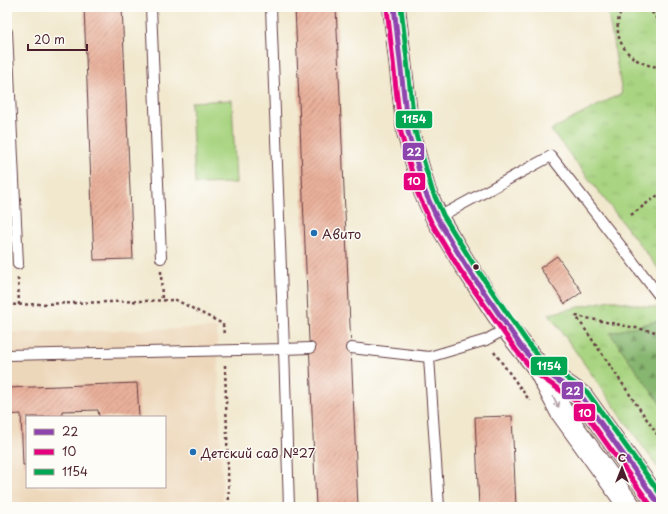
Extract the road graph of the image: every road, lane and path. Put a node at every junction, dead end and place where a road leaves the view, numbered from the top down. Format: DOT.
graph roads {
  1 [pos="151,7"];
  2 [pos="270,7"];
  3 [pos="394,7"];
  4 [pos="623,7"];
  5 [pos="648,7"];
  6 [pos="661,24"];
  7 [pos="7,32"];
  8 [pos="661,67"];
  9 [pos="661,193"];
  10 [pos="631,215"];
  11 [pos="437,218"];
  12 [pos="161,258"];
  13 [pos="18,264"];
  14 [pos="658,294"];
  15 [pos="162,301"];
  16 [pos="7,305"];
  17 [pos="19,305"];
  18 [pos="507,328"];
  19 [pos="661,333"];
  20 [pos="310,348"];
  21 [pos="351,348"];
  22 [pos="284,349"];
  23 [pos="224,350"];
  24 [pos="7,355"];
  25 [pos="429,357"];
  26 [pos="538,367"];
  27 [pos="661,440"];
  28 [pos="229,507"];
  29 [pos="289,507"];
  30 [pos="439,507"];
  31 [pos="630,507"];
  32 [pos="661,507"];
  1 -- 12 [label="lane"];
  2 -- 22 [label="lane"];
  3 -- 11 [label="main road"];
  4 -- 8 [label="path"];
  5 -- 6 [label="path"];
  7 -- 13 [label="lane"];
  9 -- 10 [label="path"];
  11 -- 14 [label="lane"];
  11 -- 18 [label="main road"];
  12 -- 15 [label="path"];
  13 -- 17 [label="path"];
  15 -- 17 [label="path"];
  15 -- 23 [label="path"];
  16 -- 17 [label="path"];
  18 -- 25 [label="lane"];
  18 -- 26 [label="main road"];
  19 -- 27 [label="path"];
  20 -- 22 [label="lane"];
  21 -- 25 [label="lane"];
  22 -- 23 [label="lane"];
  22 -- 29 [label="lane"];
  23 -- 24 [label="lane"];
  23 -- 28 [label="path"];
  25 -- 30 [label="lane"];
  26 -- 31 [label="main road, one-way"];
  26 -- 32 [label="main road"];
}
